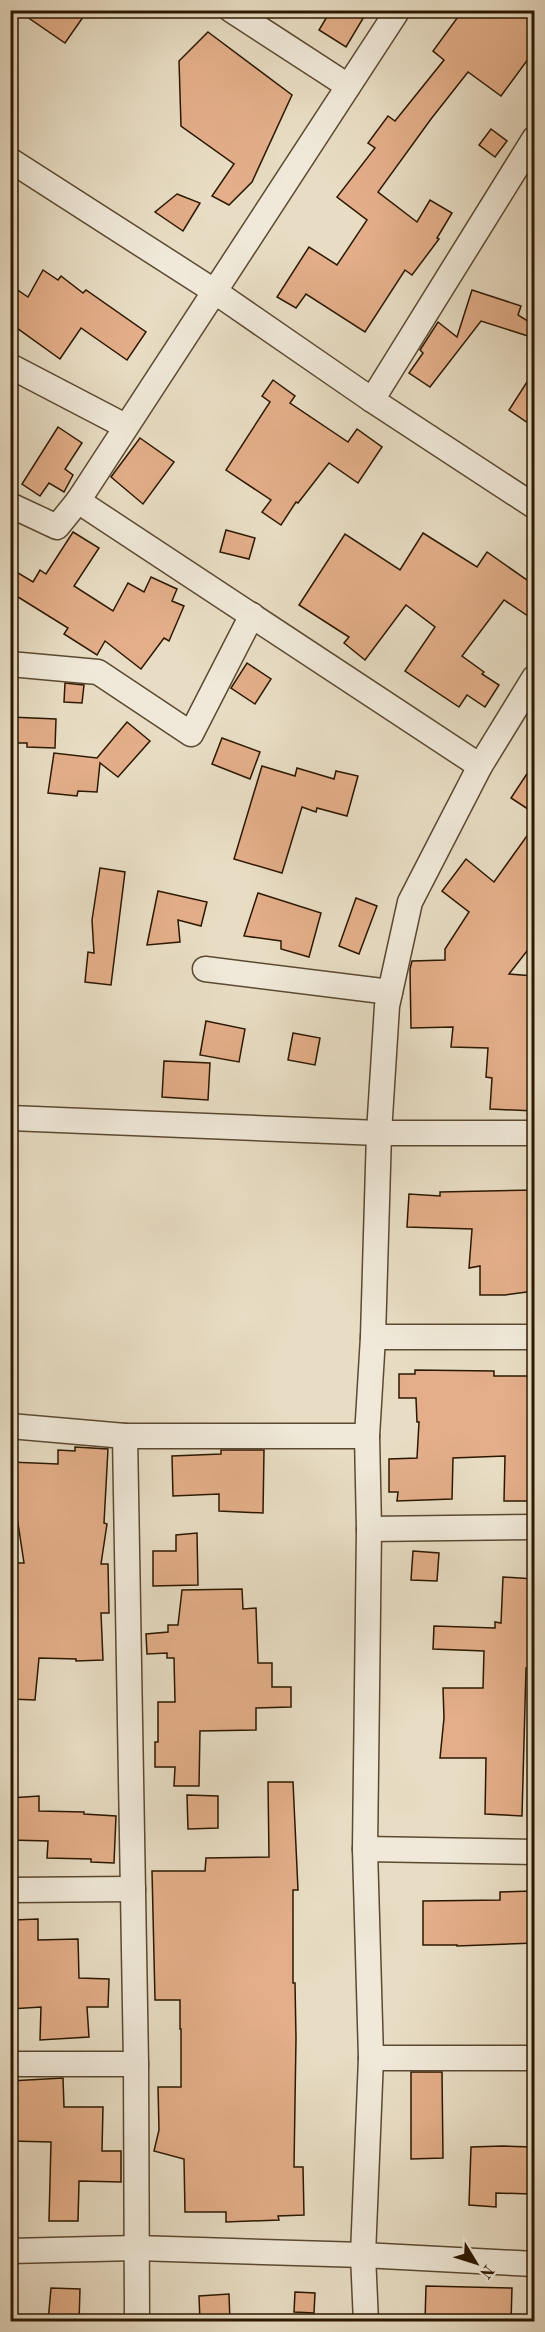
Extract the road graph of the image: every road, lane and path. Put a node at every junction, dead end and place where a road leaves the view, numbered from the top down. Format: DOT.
graph roads {
  1 [pos="231,10"];
  2 [pos="398,10"];
  3 [pos="348,86"];
  4 [pos="531,152"];
  5 [pos="10,160"];
  6 [pos="214,291"];
  7 [pos="10,366"];
  8 [pos="372,400"];
  9 [pos="125,426"];
  10 [pos="78,501"];
  11 [pos="10,505"];
  12 [pos="534,506"];
  13 [pos="252,615"];
  14 [pos="10,664"];
  15 [pos="534,678"];
  16 [pos="480,766"];
  17 [pos="206,969"];
  18 [pos="390,992"];
  19 [pos="10,1118"];
  20 [pos="379,1133"];
  21 [pos="534,1133"];
  22 [pos="373,1337"];
  23 [pos="534,1337"];
  24 [pos="10,1426"];
  25 [pos="367,1436"];
  26 [pos="125,1437"];
  27 [pos="534,1527"];
  28 [pos="369,1529"];
  29 [pos="365,1849"];
  30 [pos="534,1852"];
  31 [pos="133,1888"];
  32 [pos="10,1890"];
  33 [pos="371,2058"];
  34 [pos="534,2058"];
  35 [pos="10,2064"];
  36 [pos="136,2064"];
  37 [pos="136,2248"];
  38 [pos="10,2252"];
  39 [pos="363,2255"];
  40 [pos="534,2264"];
  41 [pos="136,2322"];
  42 [pos="366,2322"];
  1 -- 3 [label="street"];
  2 -- 3 [label="street"];
  3 -- 6 [label="street"];
  4 -- 8 [label="street"];
  5 -- 6 [label="street"];
  6 -- 8 [label="street"];
  6 -- 9 [label="street"];
  7 -- 9 [label="street"];
  8 -- 12 [label="street"];
  9 -- 10 [label="street"];
  10 -- 11 [label="street"];
  10 -- 13 [label="street"];
  13 -- 14 [label="street"];
  13 -- 16 [label="street"];
  15 -- 16 [label="street"];
  16 -- 18 [label="street"];
  17 -- 18 [label="street"];
  18 -- 20 [label="street"];
  19 -- 20 [label="street"];
  20 -- 21 [label="street"];
  20 -- 22 [label="street"];
  22 -- 23 [label="street"];
  22 -- 25 [label="street"];
  24 -- 26 [label="street"];
  25 -- 26 [label="street"];
  25 -- 28 [label="street"];
  26 -- 31 [label="street"];
  27 -- 28 [label="street"];
  28 -- 29 [label="street"];
  29 -- 30 [label="street"];
  29 -- 33 [label="street"];
  31 -- 32 [label="street"];
  31 -- 36 [label="street"];
  33 -- 34 [label="street"];
  33 -- 39 [label="street"];
  35 -- 36 [label="street"];
  36 -- 37 [label="street"];
  37 -- 38 [label="street"];
  37 -- 39 [label="street"];
  37 -- 41 [label="street"];
  39 -- 40 [label="street"];
  39 -- 42 [label="street"];
}
